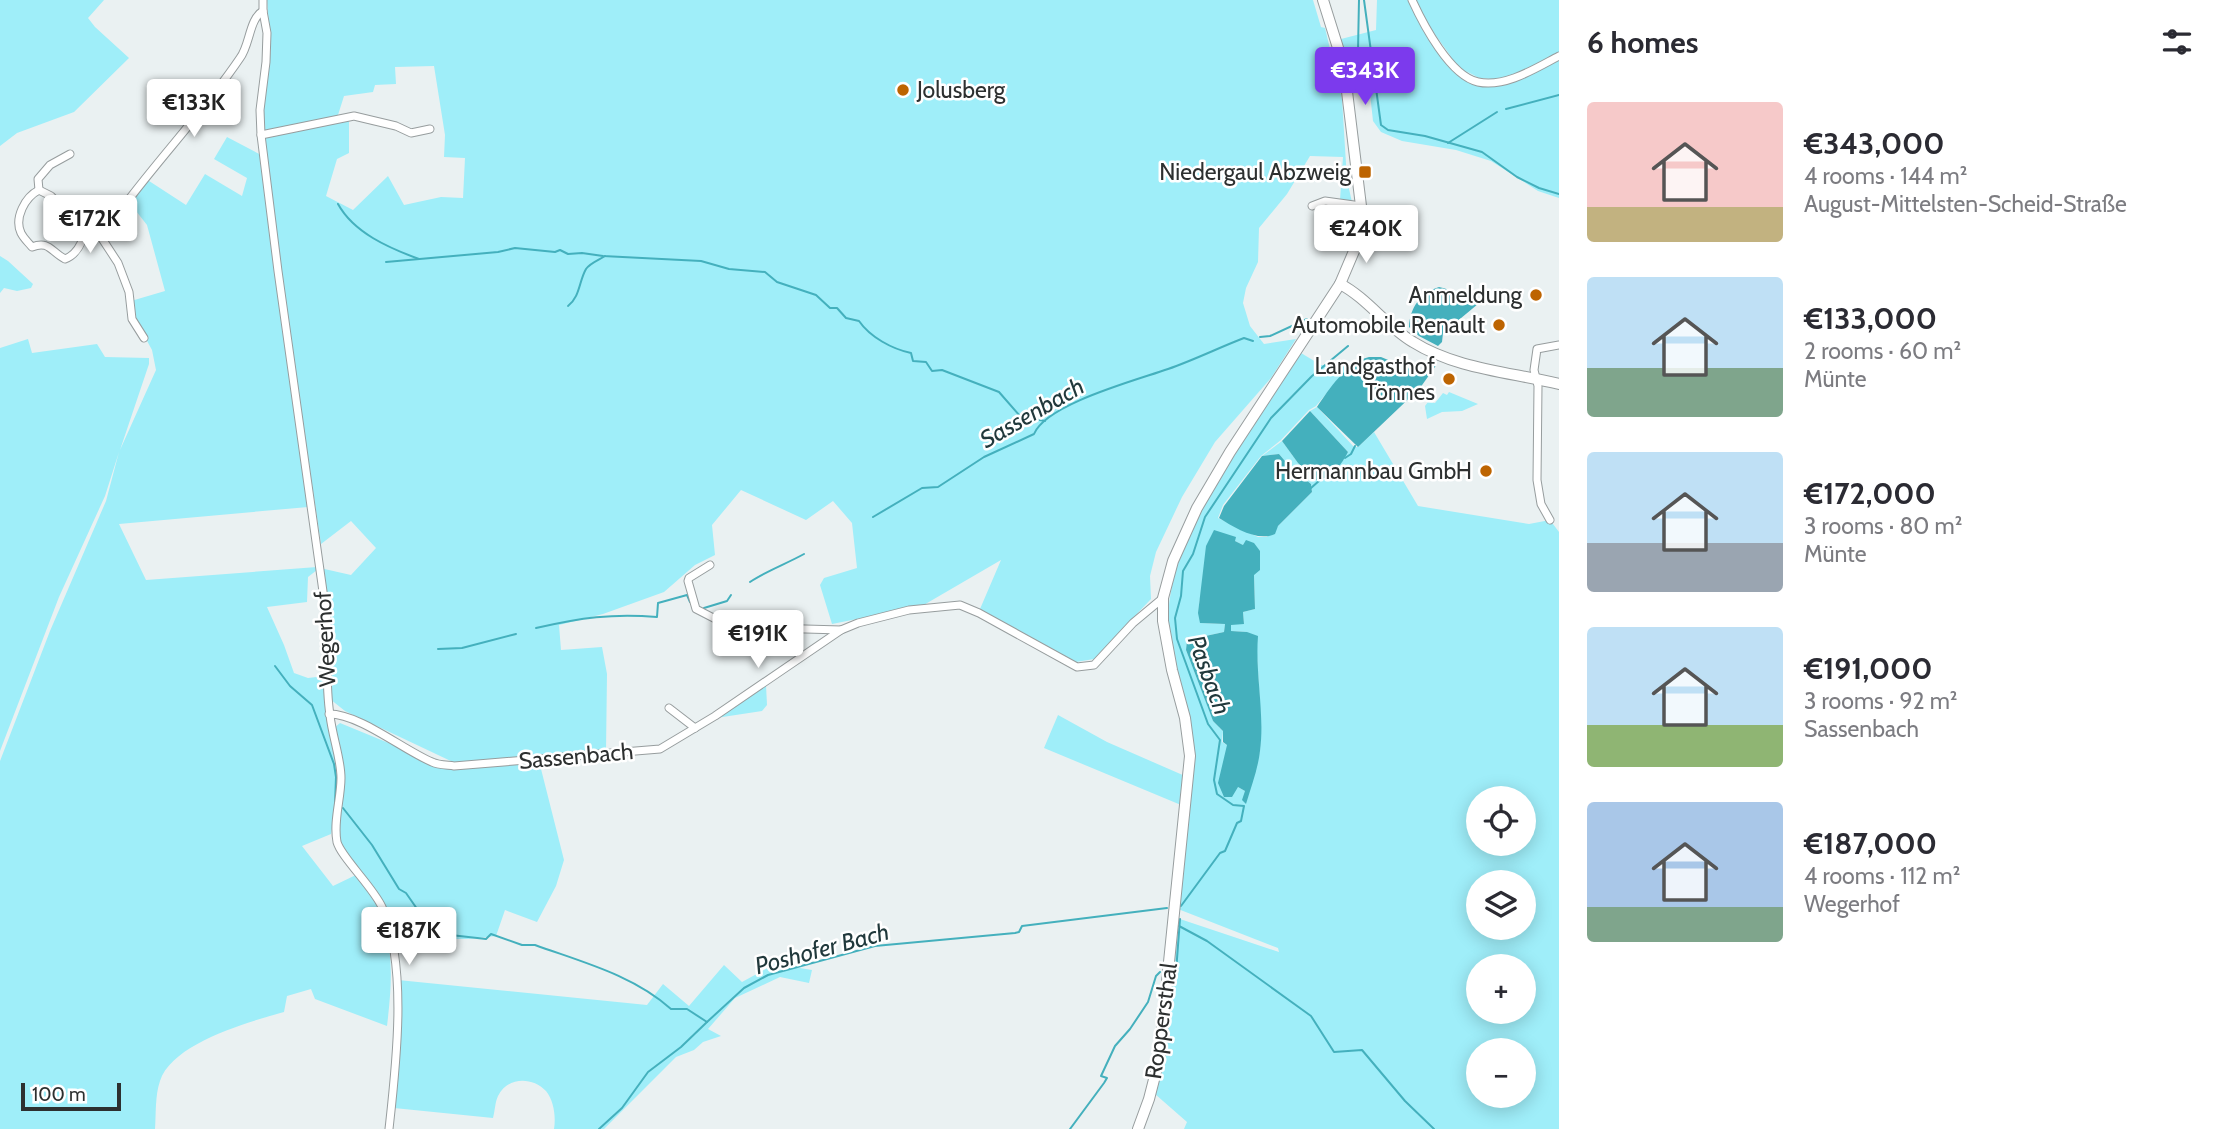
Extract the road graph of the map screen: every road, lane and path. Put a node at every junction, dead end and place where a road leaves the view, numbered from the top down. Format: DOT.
graph roads {
  1 [pos="263,0"];
  2 [pos="1323,0"];
  3 [pos="1412,0"];
  4 [pos="263,11"];
  5 [pos="1559,57"];
  6 [pos="430,130"];
  7 [pos="261,135"];
  8 [pos="70,154"];
  9 [pos="39,190"];
  10 [pos="1312,206"];
  11 [pos="1361,206"];
  12 [pos="65,209"];
  13 [pos="86,225"];
  14 [pos="1340,284"];
  15 [pos="144,338"];
  16 [pos="1559,345"];
  17 [pos="1537,378"];
  18 [pos="1559,384"];
  19 [pos="1550,520"];
  20 [pos="710,565"];
  21 [pos="1163,597"];
  22 [pos="841,630"];
  23 [pos="669,708"];
  24 [pos="329,714"];
  25 [pos="695,728"];
  26 [pos="389,1129"];
  27 [pos="1138,1129"];
  1 -- 4 [label="street, Wegerhof"];
  2 -- 11 [label="main road, Roppersthal"];
  3 -- 5 [label="street"];
  4 -- 7 [label="street, Wegerhof"];
  4 -- 13 [label="street"];
  6 -- 7 [label="street"];
  7 -- 24 [label="street, Wegerhof"];
  8 -- 9 [label="street"];
  9 -- 12 [label="street"];
  9 -- 13 [label="street"];
  10 -- 11 [label="street"];
  11 -- 14 [label="main road, Roppersthal"];
  13 -- 15 [label="street"];
  14 -- 17 [label="main road"];
  14 -- 21 [label="main road, Roppersthal"];
  16 -- 17 [label="street"];
  17 -- 18 [label="main road"];
  17 -- 19 [label="street"];
  20 -- 22 [label="street, Sassenbach"];
  21 -- 22 [label="street, Sassenbach"];
  21 -- 27 [label="main road, Roppersthal"];
  22 -- 25 [label="street, Sassenbach"];
  23 -- 25 [label="street"];
  24 -- 25 [label="street, Sassenbach"];
  24 -- 26 [label="street, Wegerhof"];
}
